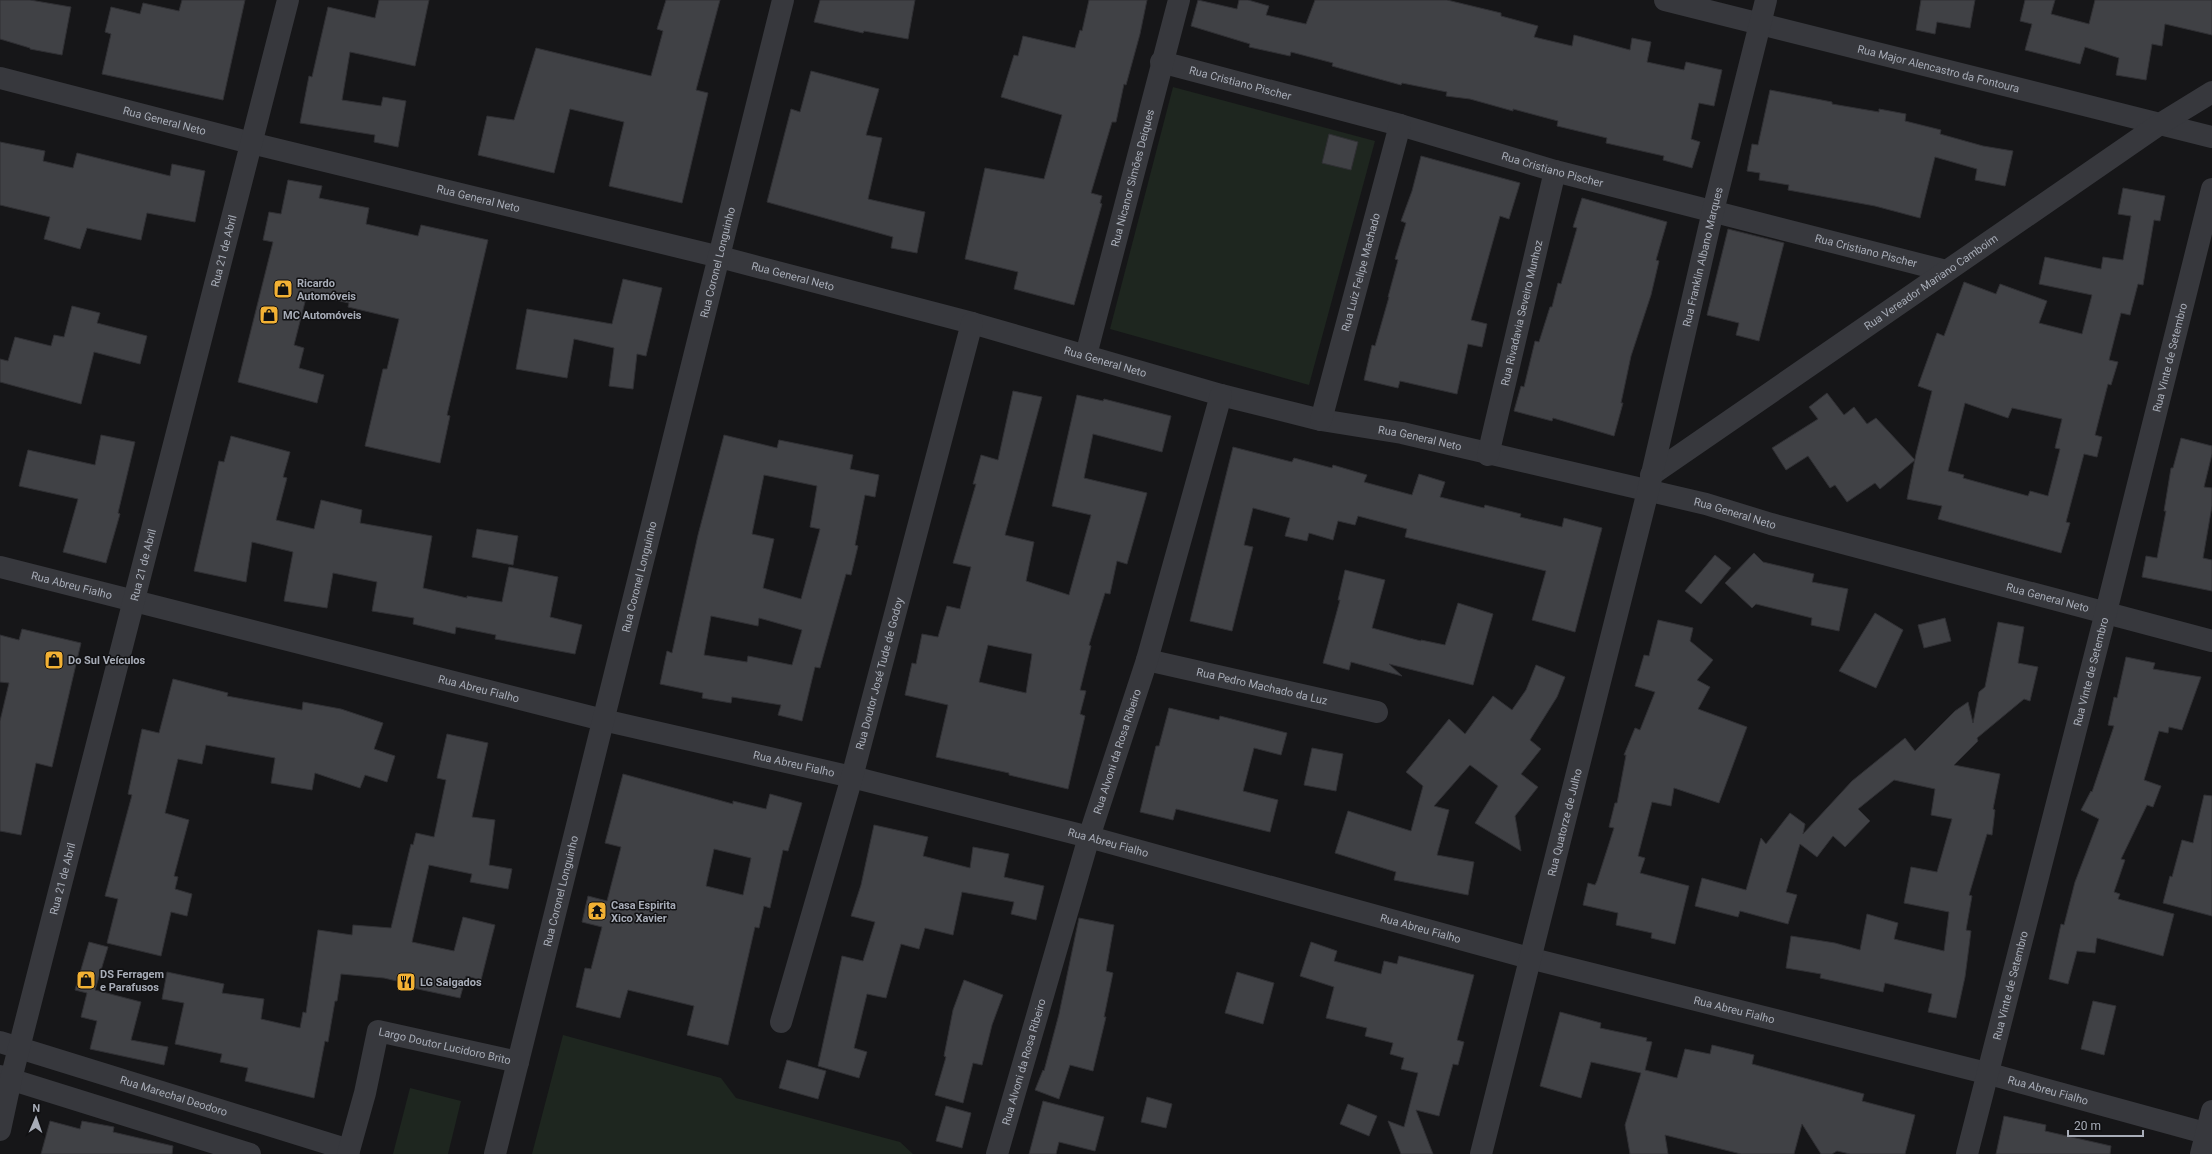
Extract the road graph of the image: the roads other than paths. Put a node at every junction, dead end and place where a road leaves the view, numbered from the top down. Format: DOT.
graph roads {
  1 [pos="288,0"];
  2 [pos="783,0"];
  3 [pos="1179,0"];
  4 [pos="1665,0"];
  5 [pos="1766,0"];
  6 [pos="1759,24"];
  7 [pos="1161,62"];
  8 [pos="0,78"];
  9 [pos="2212,92"];
  10 [pos="2160,124"];
  11 [pos="1400,125"];
  12 [pos="2212,137"];
  13 [pos="251,143"];
  14 [pos="1555,171"];
  15 [pos="2212,189"];
  16 [pos="1713,211"];
  17 [pos="720,257"];
  18 [pos="1946,271"];
  19 [pos="972,323"];
  20 [pos="1086,355"];
  21 [pos="1221,395"];
  22 [pos="1321,420"];
  23 [pos="1488,455"];
  24 [pos="1650,483"];
  25 [pos="0,567"];
  26 [pos="133,602"];
  27 [pos="2106,612"];
  28 [pos="2212,641"];
  29 [pos="1147,660"];
  30 [pos="1377,712"];
  31 [pos="603,720"];
  32 [pos="852,777"];
  33 [pos="1089,837"];
  34 [pos="1529,958"];
  35 [pos="781,1022"];
  36 [pos="10,1044"];
  37 [pos="518,1062"];
  38 [pos="1986,1073"];
  39 [pos="6,1077"];
  40 [pos="2212,1111"];
  41 [pos="0,1130"];
  42 [pos="2206,1141"];
  43 [pos="348,1152"];
  44 [pos="250,1154"];
  45 [pos="495,1154"];
  46 [pos="997,1154"];
  47 [pos="1481,1154"];
  48 [pos="1966,1154"];
  1 -- 13 [label="street, Rua 21 de Abril"];
  2 -- 17 [label="street, Rua Coronel Longuinho"];
  3 -- 7 [label="street, Rua Nicanor Simões Deiques"];
  4 -- 6 [label="street, Rua Major Alencastro da Fontoura"];
  5 -- 6 [label="street, Rua Franklin Albano Marques"];
  6 -- 10 [label="street, Rua Major Alencastro da Fontoura"];
  6 -- 16 [label="street, Rua Franklin Albano Marques"];
  7 -- 11 [label="street, Rua Cristiano Pischer"];
  7 -- 20 [label="street, Rua Nicanor Simões Deiques"];
  8 -- 13 [label="street, Rua General Neto"];
  9 -- 10 [label="street, Rua Vereador Mariano Camboim"];
  10 -- 12 [label="street, Rua Major Alencastro da Fontoura"];
  10 -- 18 [label="street, Rua Vereador Mariano Camboim"];
  11 -- 14 [label="street, Rua Cristiano Pischer"];
  11 -- 22 [label="street, Rua Luiz Felipe Machado"];
  13 -- 17 [label="street, Rua General Neto"];
  13 -- 26 [label="street, Rua 21 de Abril"];
  14 -- 16 [label="street, Rua Cristiano Pischer"];
  14 -- 23 [label="street, Rua Rivadavia Seveiro Munhoz"];
  15 -- 27 [label="street, Rua Vinte de Setembro"];
  16 -- 18 [label="street, Rua Cristiano Pischer"];
  16 -- 24 [label="street, Rua Franklin Albano Marques"];
  17 -- 19 [label="street, Rua General Neto"];
  17 -- 31 [label="street, Rua Coronel Longuinho"];
  18 -- 24 [label="street, Rua Vereador Mariano Camboim"];
  19 -- 20 [label="street, Rua General Neto"];
  19 -- 32 [label="street, Rua Doutor José Tude de Godoy"];
  20 -- 21 [label="street, Rua General Neto"];
  21 -- 22 [label="street, Rua General Neto"];
  21 -- 29 [label="street, Rua Alvoni da Rosa Ribeiro"];
  22 -- 23 [label="street, Rua General Neto"];
  23 -- 24 [label="street, Rua General Neto"];
  24 -- 27 [label="street, Rua General Neto"];
  24 -- 34 [label="street, Rua Quatorze de Julho"];
  25 -- 26 [label="street, Rua Abreu Fialho"];
  26 -- 31 [label="street, Rua Abreu Fialho"];
  26 -- 36 [label="street, Rua 21 de Abril"];
  27 -- 28 [label="street, Rua General Neto"];
  27 -- 38 [label="street, Rua Vinte de Setembro"];
  29 -- 30 [label="street, Rua Pedro Machado da Luz"];
  29 -- 33 [label="street, Rua Alvoni da Rosa Ribeiro"];
  31 -- 32 [label="street, Rua Abreu Fialho"];
  31 -- 37 [label="street, Rua Coronel Longuinho"];
  32 -- 33 [label="street, Rua Abreu Fialho"];
  32 -- 35 [label="street, Rua Doutor José Tude de Godoy"];
  33 -- 34 [label="street, Rua Abreu Fialho"];
  33 -- 46 [label="street, Rua Alvoni da Rosa Ribeiro"];
  34 -- 38 [label="street, Rua Abreu Fialho"];
  34 -- 47 [label="street, Rua Quatorze de Julho"];
  36 -- 39 [label="street, Rua 21 de Abril"];
  36 -- 43 [label="street, Rua Marechal Deodoro"];
  37 -- 43 [label="street, Largo Doutor Lucidoro Brito"];
  37 -- 45 [label="street, Rua Coronel Longuinho"];
  38 -- 42 [label="street, Rua Abreu Fialho"];
  38 -- 48 [label="street, Rua Vinte de Setembro"];
  39 -- 41 [label="street, Rua 21 de Abril"];
  39 -- 44 [label="street"];
  40 -- 42 [label="street"];
}
